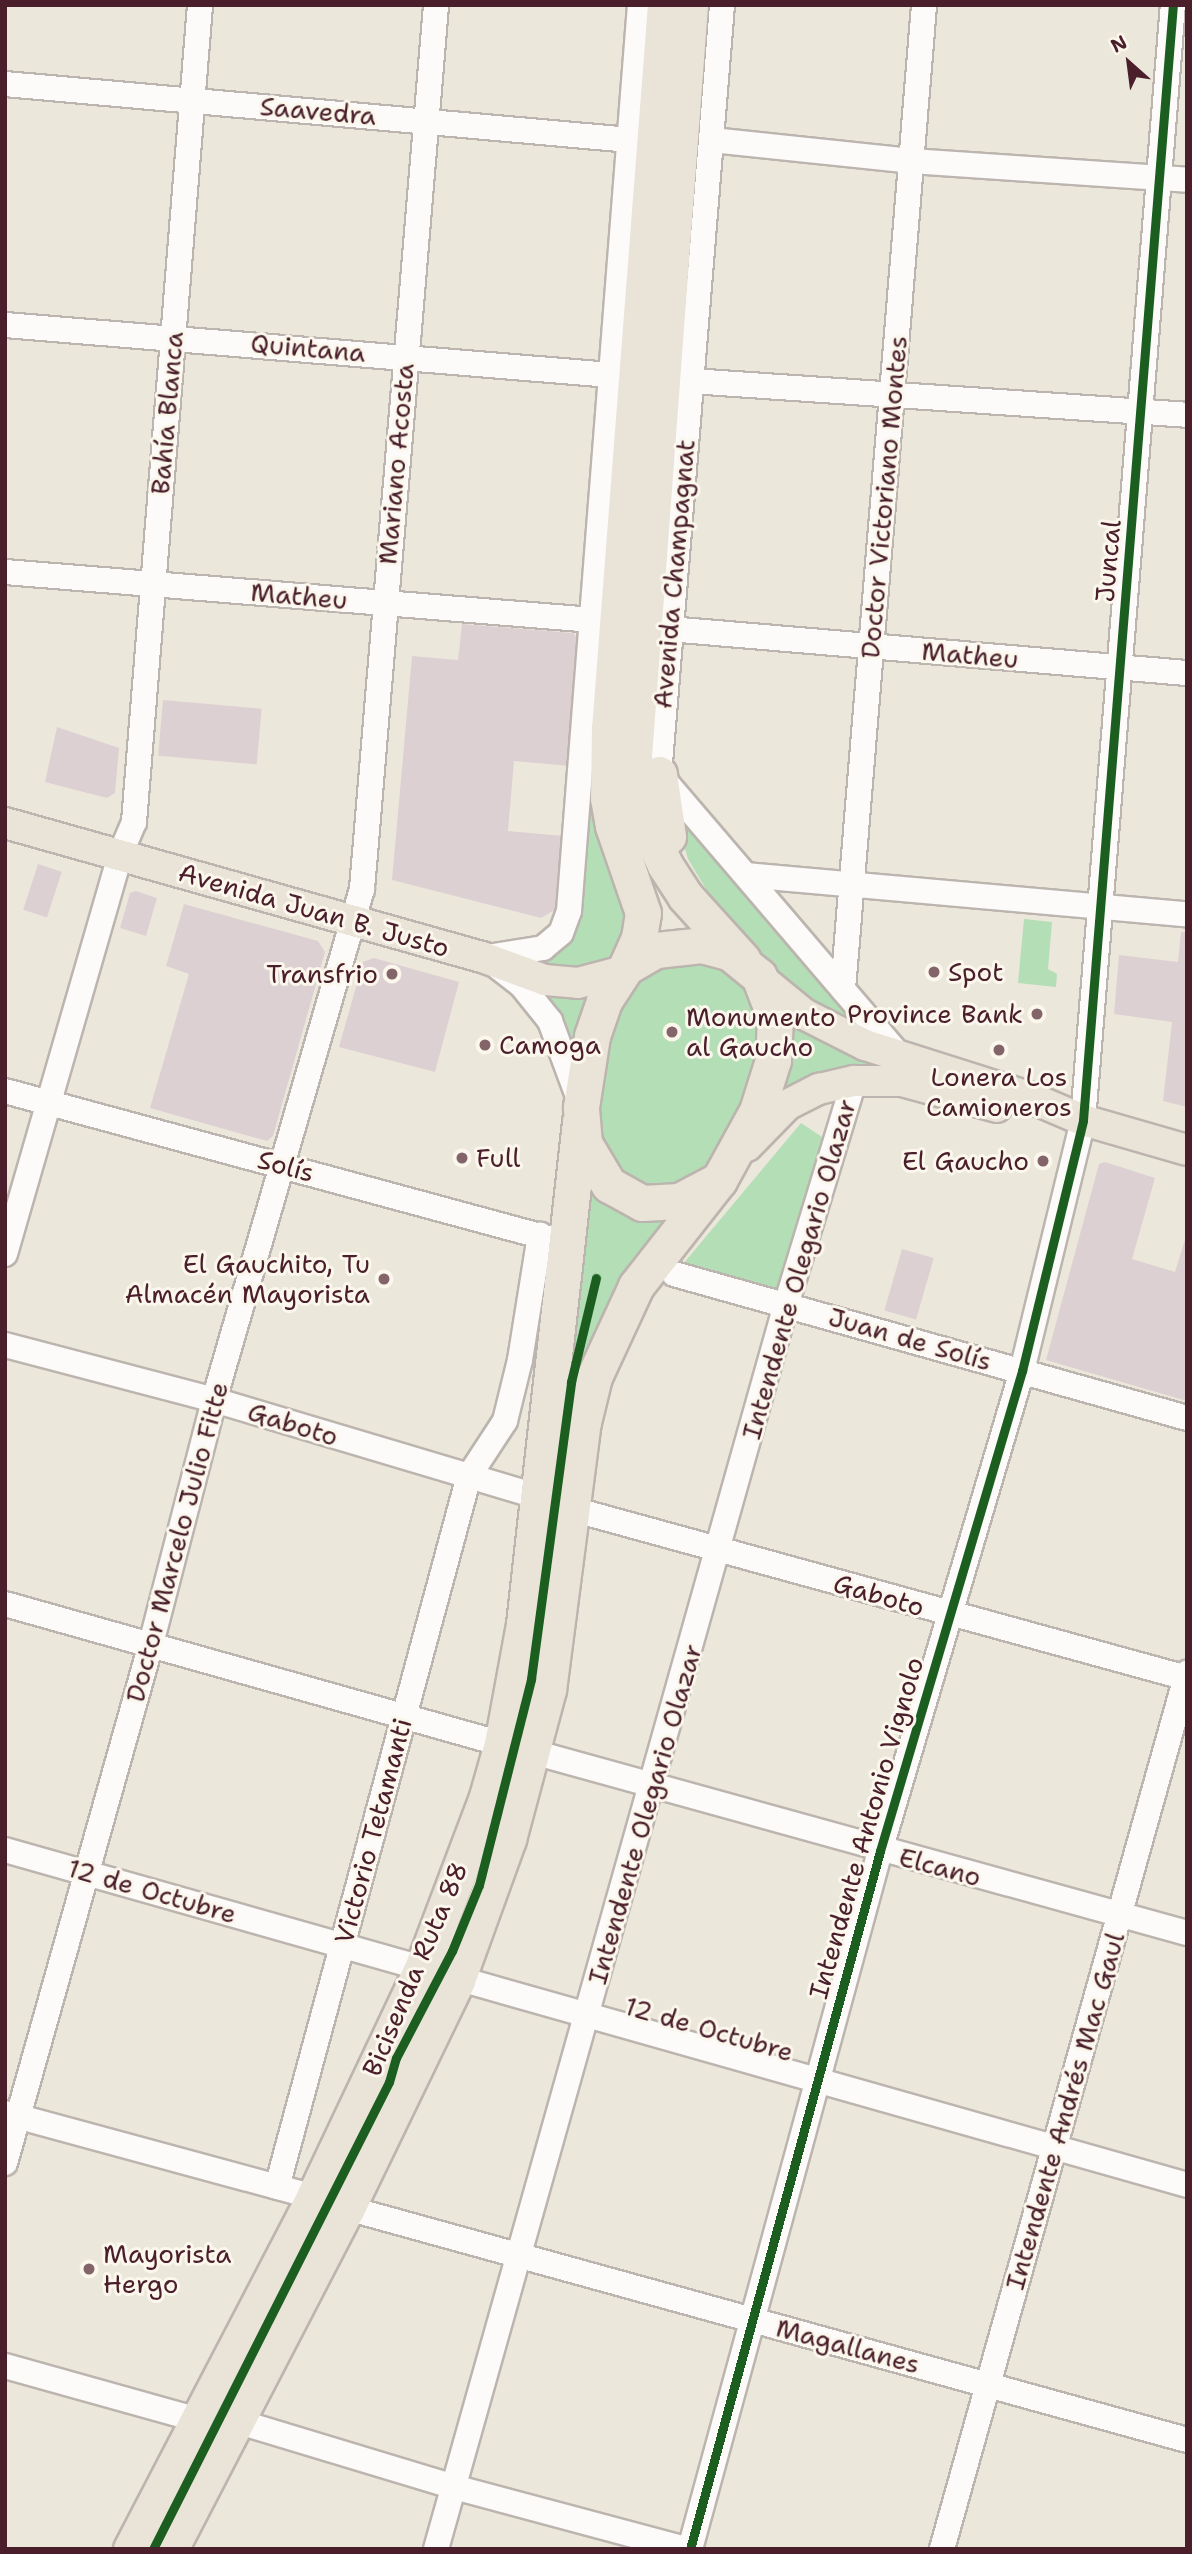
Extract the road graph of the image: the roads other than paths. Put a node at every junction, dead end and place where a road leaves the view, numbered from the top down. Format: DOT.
graph roads {
  1 [pos="200,5"];
  2 [pos="436,5"];
  3 [pos="640,5"];
  4 [pos="665,5"];
  5 [pos="690,5"];
  6 [pos="722,5"];
  7 [pos="924,5"];
  8 [pos="1172,5"];
  9 [pos="5,84"];
  10 [pos="192,101"];
  11 [pos="426,121"];
  12 [pos="630,140"];
  13 [pos="712,140"];
  14 [pos="911,161"];
  15 [pos="1159,178"];
  16 [pos="1187,180"];
  17 [pos="5,325"];
  18 [pos="173,337"];
  19 [pos="405,356"];
  20 [pos="611,375"];
  21 [pos="691,381"];
  22 [pos="892,397"];
  23 [pos="1140,412"];
  24 [pos="1187,415"];
  25 [pos="5,572"];
  26 [pos="153,584"];
  27 [pos="384,603"];
  28 [pos="592,620"];
  29 [pos="670,629"];
  30 [pos="873,647"];
  31 [pos="1120,667"];
  32 [pos="1187,673"];
  33 [pos="587,683"];
  34 [pos="659,774"];
  35 [pos="608,798"];
  36 [pos="5,823"];
  37 [pos="120,855"];
  38 [pos="746,875"];
  39 [pos="853,885"];
  40 [pos="685,896"];
  41 [pos="1101,906"];
  42 [pos="1187,914"];
  43 [pos="352,921"];
  44 [pos="482,957"];
  45 [pos="751,968"];
  46 [pos="624,969"];
  47 [pos="843,989"];
  48 [pos="899,1055"];
  49 [pos="854,1081"];
  50 [pos="5,1091"];
  51 [pos="48,1103"];
  52 [pos="580,1115"];
  53 [pos="1083,1120"];
  54 [pos="1187,1150"];
  55 [pos="285,1165"];
  56 [pos="724,1172"];
  57 [pos="553,1239"];
  58 [pos="5,1254"];
  59 [pos="674,1274"];
  60 [pos="786,1304"];
  61 [pos="5,1345"];
  62 [pos="1022,1371"];
  63 [pos="214,1400"];
  64 [pos="1187,1418"];
  65 [pos="469,1476"];
  66 [pos="539,1497"];
  67 [pos="572,1509"];
  68 [pos="720,1549"];
  69 [pos="5,1604"];
  70 [pos="949,1615"];
  71 [pos="151,1644"];
  72 [pos="1186,1676"];
  73 [pos="404,1716"];
  74 [pos="518,1748"];
  75 [pos="653,1785"];
  76 [pos="5,1850"];
  77 [pos="880,1851"];
  78 [pos="87,1873"];
  79 [pos="1121,1914"];
  80 [pos="1187,1933"];
  81 [pos="342,1945"];
  82 [pos="422,1969"];
  83 [pos="457,1980"];
  84 [pos="587,2017"];
  85 [pos="816,2081"];
  86 [pos="12,2115"];
  87 [pos="1055,2148"];
  88 [pos="5,2163"];
  89 [pos="1187,2185"];
  90 [pos="277,2187"];
  91 [pos="314,2197"];
  92 [pos="347,2207"];
  93 [pos="519,2256"];
  94 [pos="754,2320"];
  95 [pos="5,2366"];
  96 [pos="988,2385"];
  97 [pos="198,2420"];
  98 [pos="236,2421"];
  99 [pos="1187,2440"];
  100 [pos="454,2487"];
  101 [pos="131,2549"];
  102 [pos="170,2549"];
  103 [pos="436,2549"];
  104 [pos="688,2549"];
  105 [pos="942,2549"];
  1 -- 10 [label="street, Bahía Blanca"];
  2 -- 11 [label="street, Mariano Acosta"];
  3 -- 12 [label="street"];
  4 -- 35 [label="highway, Avenida Champagnat"];
  5 -- 40 [label="highway, Avenida Champagnat"];
  6 -- 13 [label="street, Avenida Champagnat"];
  7 -- 14 [label="street, Doctor Victoriano Montes"];
  8 -- 15 [label="street, Juncal"];
  9 -- 10 [label="street, Saavedra"];
  10 -- 11 [label="street, Saavedra"];
  10 -- 18 [label="street, Bahía Blanca"];
  11 -- 12 [label="street, Saavedra"];
  11 -- 19 [label="street, Mariano Acosta"];
  12 -- 20 [label="street"];
  13 -- 14 [label="street"];
  13 -- 21 [label="street, Avenida Champagnat"];
  14 -- 15 [label="street"];
  14 -- 22 [label="street, Doctor Victoriano Montes"];
  15 -- 16 [label="street"];
  15 -- 23 [label="street, Juncal"];
  17 -- 18 [label="street, Quintana"];
  18 -- 19 [label="street, Quintana"];
  18 -- 26 [label="street, Bahía Blanca"];
  19 -- 20 [label="street, Quintana"];
  19 -- 27 [label="street, Mariano Acosta"];
  20 -- 28 [label="street"];
  21 -- 22 [label="street"];
  21 -- 29 [label="street, Avenida Champagnat"];
  22 -- 23 [label="street"];
  22 -- 30 [label="street, Doctor Victoriano Montes"];
  23 -- 24 [label="street"];
  23 -- 31 [label="street, Juncal"];
  25 -- 26 [label="street, Matheu"];
  26 -- 27 [label="street, Matheu"];
  26 -- 37 [label="street, Bahía Blanca"];
  27 -- 28 [label="street, Matheu"];
  27 -- 43 [label="street, Mariano Acosta"];
  28 -- 33 [label="street"];
  29 -- 30 [label="street, Matheu"];
  29 -- 34 [label="street, Avenida Champagnat"];
  30 -- 31 [label="street, Matheu"];
  30 -- 39 [label="street, Doctor Victoriano Montes"];
  31 -- 32 [label="street, Matheu"];
  31 -- 41 [label="street, Juncal"];
  33 -- 35 [label="highway"];
  33 -- 44 [label="street"];
  34 -- 38 [label="street"];
  34 -- 40 [label="highway"];
  35 -- 46 [label="highway, Avenida Champagnat"];
  36 -- 37 [label="main road, Avenida Juan B. Justo"];
  37 -- 43 [label="main road, Avenida Juan B. Justo"];
  37 -- 51 [label="street, Bahía Blanca"];
  38 -- 39 [label="street"];
  38 -- 47 [label="street"];
  39 -- 41 [label="street"];
  39 -- 47 [label="street, Doctor Victoriano Montes"];
  40 -- 45 [label="highway, Avenida Champagnat"];
  41 -- 42 [label="street"];
  41 -- 53 [label="street, Juncal"];
  43 -- 44 [label="main road, Avenida Juan B. Justo"];
  43 -- 55 [label="street, Doctor Marcelo Julio Fitte"];
  44 -- 46 [label="main road, Avenida Juan B. Justo"];
  44 -- 52 [label="street"];
  45 -- 46 [label="highway"];
  45 -- 48 [label="main road"];
  45 -- 56 [label="highway"];
  46 -- 52 [label="highway"];
  47 -- 48 [label="street"];
  48 -- 53 [label="main road"];
  49 -- 53 [label="main road"];
  49 -- 56 [label="main road"];
  49 -- 60 [label="street, Intendente Olegario Olazar"];
  50 -- 51 [label="street, Solís"];
  51 -- 55 [label="street, Solís"];
  51 -- 58 [label="street, Bahía Blanca"];
  52 -- 56 [label="highway"];
  52 -- 57 [label="highway"];
  53 -- 54 [label="main road"];
  53 -- 62 [label="street, Intendente Antonio Vignolo"];
  55 -- 57 [label="street, Solís"];
  55 -- 63 [label="street, Doctor Marcelo Julio Fitte"];
  56 -- 67 [label="highway"];
  57 -- 65 [label="street, Victorio Tetamanti"];
  57 -- 66 [label="highway"];
  59 -- 60 [label="street, Juan de Solís"];
  60 -- 62 [label="street, Juan de Solís"];
  60 -- 68 [label="street, Intendente Olegario Olazar"];
  61 -- 63 [label="street, Gaboto"];
  62 -- 64 [label="street, Juan de Solís"];
  62 -- 70 [label="street, Intendente Antonio Vignolo"];
  63 -- 65 [label="street, Gaboto"];
  63 -- 71 [label="street, Doctor Marcelo Julio Fitte"];
  65 -- 66 [label="street, Gaboto"];
  65 -- 73 [label="street, Victorio Tetamanti"];
  66 -- 74 [label="highway"];
  67 -- 68 [label="street, Gaboto"];
  67 -- 74 [label="highway"];
  68 -- 70 [label="street, Gaboto"];
  68 -- 75 [label="street, Intendente Olegario Olazar"];
  69 -- 71 [label="street, Elcano"];
  70 -- 72 [label="street, Gaboto"];
  70 -- 77 [label="street, Intendente Antonio Vignolo"];
  71 -- 73 [label="street, Elcano"];
  71 -- 78 [label="street, Doctor Marcelo Julio Fitte"];
  72 -- 79 [label="street, Intendente Andrés Mac Gaul"];
  73 -- 74 [label="street, Elcano"];
  73 -- 81 [label="street, Victorio Tetamanti"];
  74 -- 75 [label="street, Elcano"];
  74 -- 82 [label="highway"];
  74 -- 83 [label="highway"];
  75 -- 77 [label="street, Elcano"];
  75 -- 84 [label="street, Intendente Olegario Olazar"];
  76 -- 78 [label="street, 12 de Octubre"];
  77 -- 79 [label="street, Elcano"];
  77 -- 85 [label="street, Intendente Antonio Vignolo"];
  78 -- 81 [label="street, 12 de Octubre"];
  78 -- 86 [label="street, Doctor Marcelo Julio Fitte"];
  79 -- 80 [label="street, Elcano"];
  79 -- 87 [label="street, Intendente Andrés Mac Gaul"];
  81 -- 82 [label="street, 12 de Octubre"];
  81 -- 90 [label="street, Victorio Tetamanti"];
  82 -- 83 [label="street, 12 de Octubre"];
  82 -- 91 [label="highway"];
  83 -- 84 [label="street, 12 de Octubre"];
  83 -- 92 [label="highway"];
  84 -- 85 [label="street, 12 de Octubre"];
  84 -- 93 [label="street, Intendente Olegario Olazar"];
  85 -- 87 [label="street, 12 de Octubre"];
  85 -- 94 [label="street, Intendente Antonio Vignolo"];
  86 -- 88 [label="street, Doctor Marcelo Julio Fitte"];
  86 -- 90 [label="street"];
  87 -- 89 [label="street, 12 de Octubre"];
  87 -- 96 [label="street, Intendente Andrés Mac Gaul"];
  90 -- 91 [label="street"];
  91 -- 97 [label="highway"];
  92 -- 93 [label="street, Magallanes"];
  92 -- 98 [label="highway"];
  93 -- 94 [label="street, Magallanes"];
  93 -- 100 [label="street, Intendente Olegario Olazar"];
  94 -- 96 [label="street, Magallanes"];
  94 -- 104 [label="street, Intendente Antonio Vignolo"];
  95 -- 97 [label="street"];
  96 -- 99 [label="street, Magallanes"];
  96 -- 105 [label="street, Intendente Andrés Mac Gaul"];
  97 -- 101 [label="highway"];
  98 -- 100 [label="street"];
  98 -- 102 [label="highway"];
  100 -- 103 [label="street, Intendente Olegario Olazar"];
  100 -- 104 [label="street"];
}
